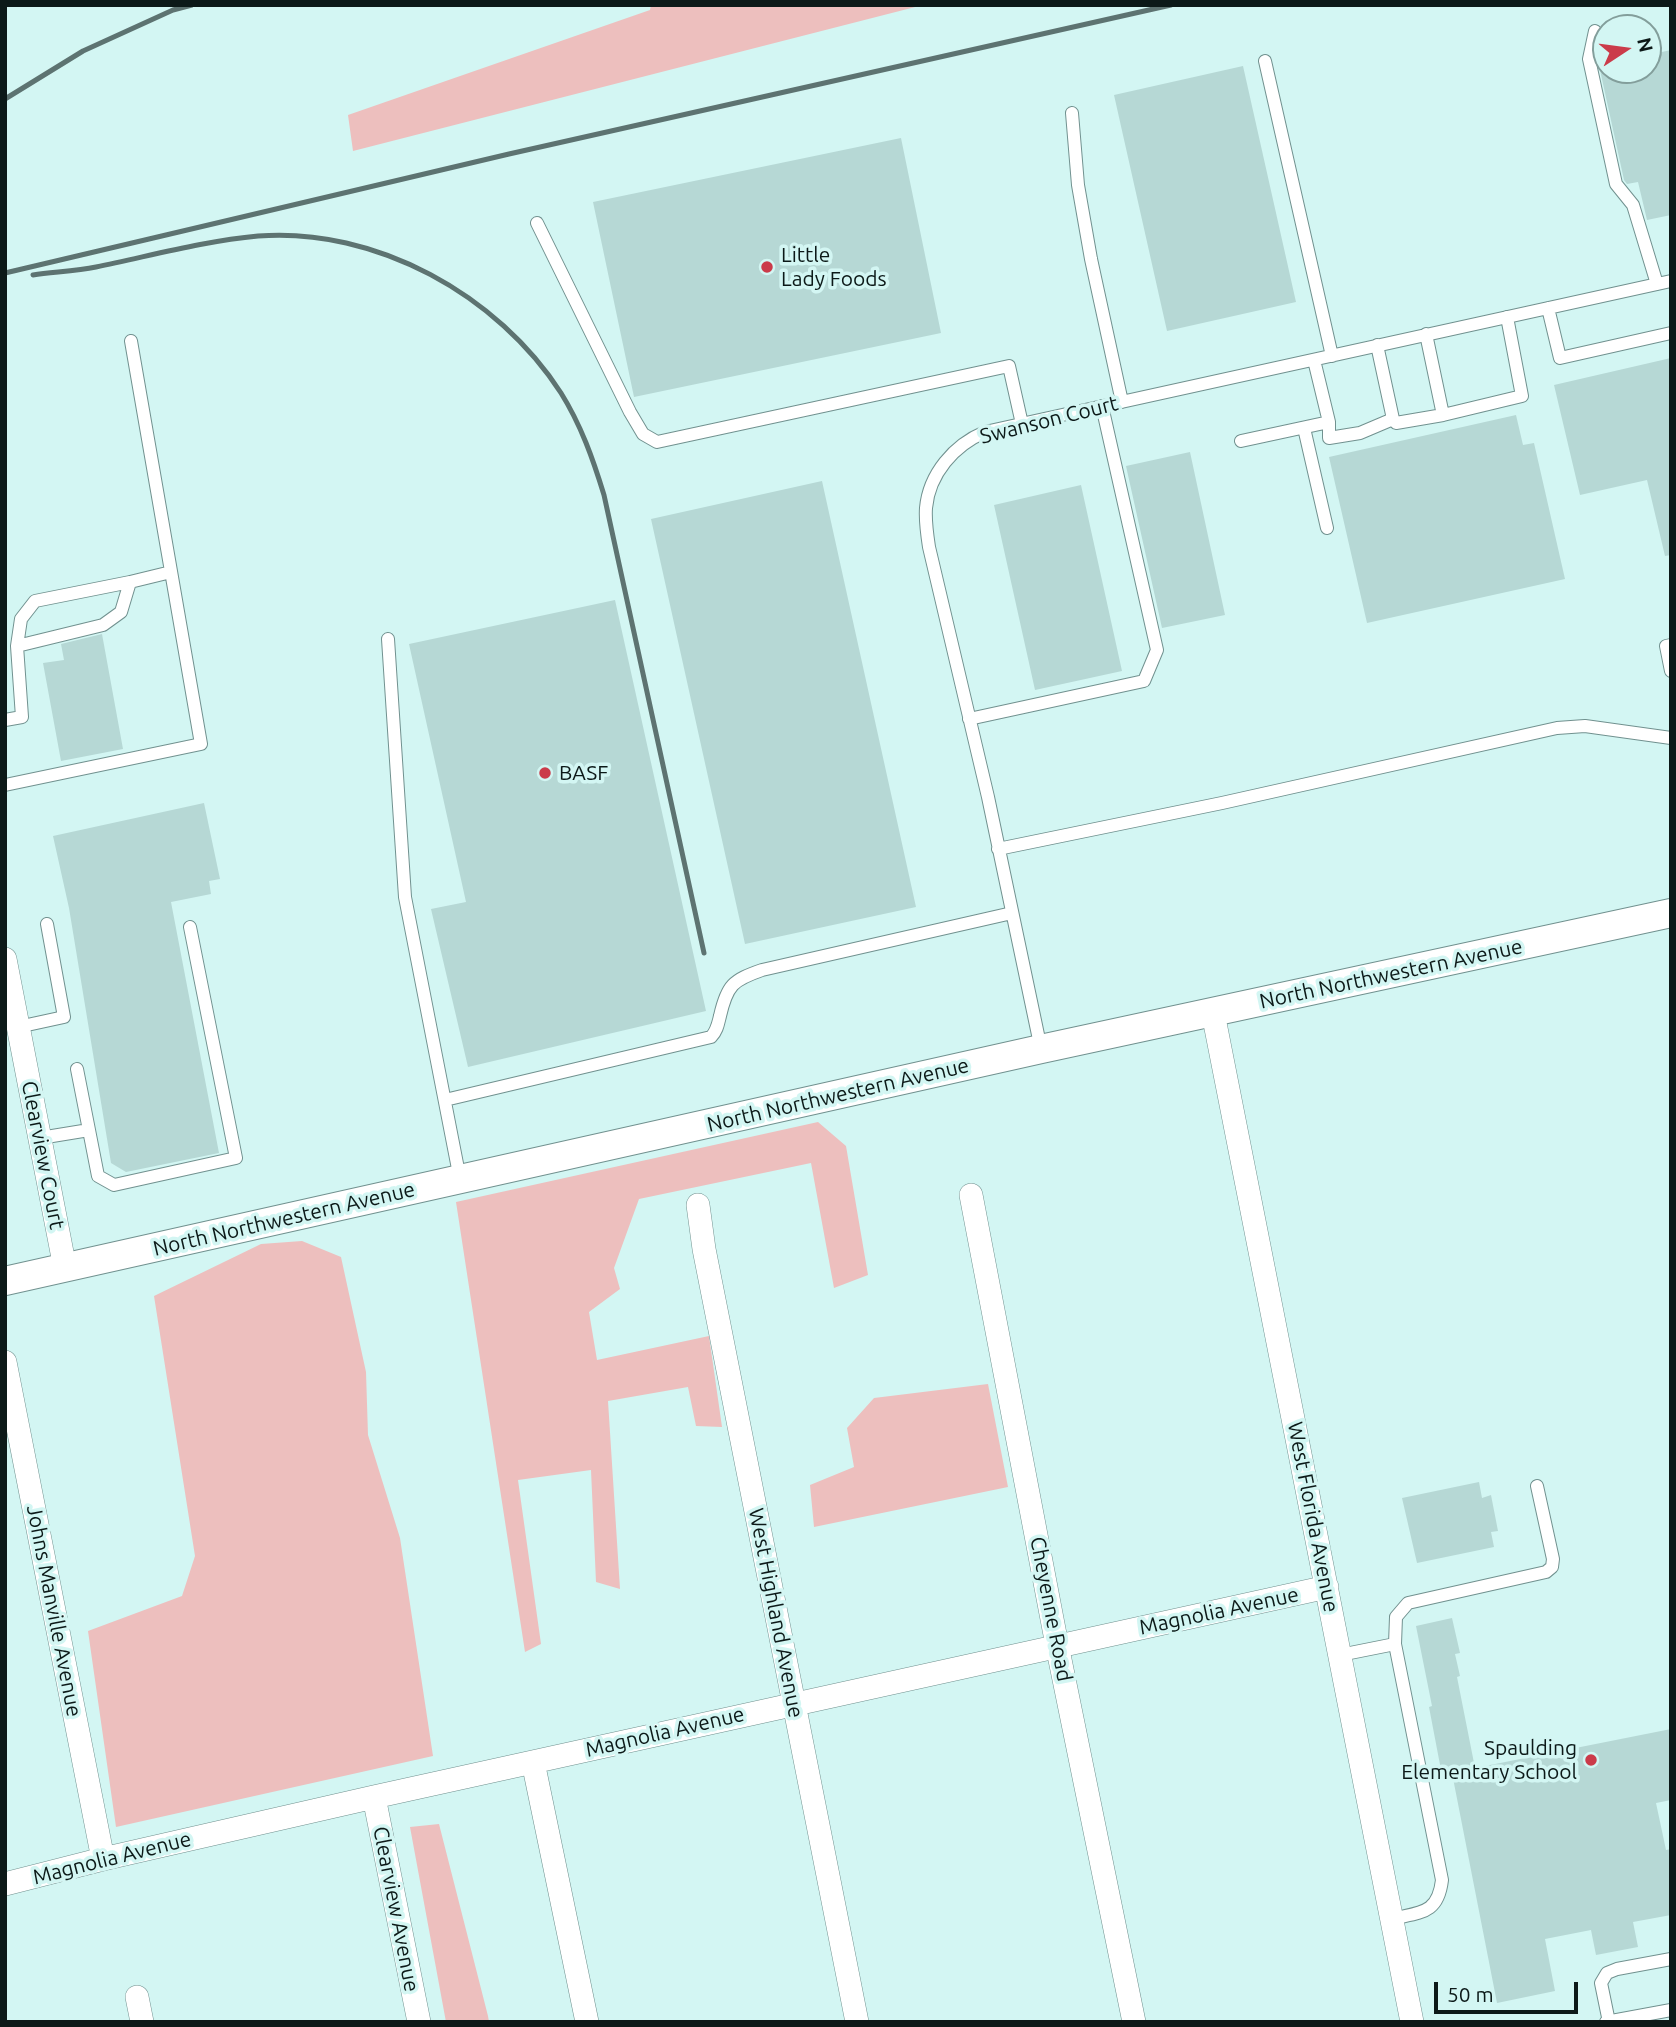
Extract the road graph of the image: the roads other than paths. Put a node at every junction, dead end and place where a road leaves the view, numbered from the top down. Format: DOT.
graph roads {
  1 [pos="1592,45"];
  2 [pos="1265,61"];
  3 [pos="1592,73"];
  4 [pos="1594,84"];
  5 [pos="1072,113"];
  6 [pos="537,223"];
  7 [pos="1671,281"];
  8 [pos="1657,284"];
  9 [pos="1548,308"];
  10 [pos="1507,317"];
  11 [pos="1671,332"];
  12 [pos="1426,334"];
  13 [pos="131,341"];
  14 [pos="1377,345"];
  15 [pos="1332,356"];
  16 [pos="1314,360"];
  17 [pos="1122,402"];
  18 [pos="1102,406"];
  19 [pos="1443,415"];
  20 [pos="1392,419"];
  21 [pos="1329,422"];
  22 [pos="1022,424"];
  23 [pos="1304,428"];
  24 [pos="1241,441"];
  25 [pos="1327,528"];
  26 [pos="171,572"];
  27 [pos="130,582"];
  28 [pos="388,639"];
  29 [pos="1671,645"];
  30 [pos="17,646"];
  31 [pos="1671,671"];
  32 [pos="970,719"];
  33 [pos="5,720"];
  34 [pos="1671,738"];
  35 [pos="5,785"];
  36 [pos="998,849"];
  37 [pos="1012,913"];
  38 [pos="1671,913"];
  39 [pos="47,924"];
  40 [pos="190,926"];
  41 [pos="5,959"];
  42 [pos="1213,1013"];
  43 [pos="18,1027"];
  44 [pos="1041,1049"];
  45 [pos="77,1069"];
  46 [pos="444,1100"];
  47 [pos="89,1130"];
  48 [pos="40,1138"];
  49 [pos="460,1180"];
  50 [pos="971,1195"];
  51 [pos="698,1205"];
  52 [pos="65,1268"];
  53 [pos="5,1281"];
  54 [pos="5,1363"];
  55 [pos="1537,1486"];
  56 [pos="1327,1587"];
  57 [pos="1395,1644"];
  58 [pos="1057,1645"];
  59 [pos="1340,1655"];
  60 [pos="794,1704"];
  61 [pos="533,1762"];
  62 [pos="374,1797"];
  63 [pos="103,1859"];
  64 [pos="5,1884"];
  65 [pos="1392,1919"];
  66 [pos="1671,1959"];
  67 [pos="137,1997"];
  68 [pos="1671,2010"];
  69 [pos="142,2022"];
  70 [pos="419,2022"];
  71 [pos="587,2022"];
  72 [pos="857,2022"];
  73 [pos="1134,2022"];
  74 [pos="1412,2022"];
  75 [pos="1608,2022"];
  1 -- 3 [label="lane"];
  2 -- 15 [label="lane"];
  4 -- 8 [label="lane"];
  5 -- 17 [label="lane"];
  6 -- 22 [label="lane"];
  7 -- 8 [label="lane, Swanson Court"];
  8 -- 9 [label="lane, Swanson Court"];
  9 -- 10 [label="lane, Swanson Court"];
  9 -- 11 [label="lane"];
  10 -- 12 [label="lane, Swanson Court"];
  10 -- 19 [label="lane"];
  12 -- 14 [label="lane, Swanson Court"];
  12 -- 19 [label="lane"];
  13 -- 26 [label="lane"];
  14 -- 15 [label="lane, Swanson Court"];
  14 -- 20 [label="lane"];
  15 -- 16 [label="lane, Swanson Court"];
  16 -- 17 [label="lane, Swanson Court"];
  16 -- 21 [label="lane"];
  17 -- 18 [label="lane, Swanson Court"];
  18 -- 22 [label="lane, Swanson Court"];
  18 -- 32 [label="lane"];
  19 -- 20 [label="lane"];
  20 -- 21 [label="lane"];
  21 -- 23 [label="lane"];
  22 -- 32 [label="lane, Swanson Court"];
  23 -- 24 [label="lane"];
  23 -- 25 [label="lane"];
  26 -- 27 [label="lane"];
  26 -- 35 [label="lane"];
  27 -- 30 [label="lane"];
  27 -- 30 [label="lane"];
  28 -- 46 [label="lane"];
  29 -- 31 [label="lane"];
  30 -- 33 [label="lane"];
  32 -- 36 [label="lane, Swanson Court"];
  34 -- 36 [label="lane"];
  36 -- 37 [label="lane, Swanson Court"];
  37 -- 44 [label="lane, Swanson Court"];
  37 -- 46 [label="lane"];
  38 -- 42 [label="street, North Northwestern Avenue"];
  39 -- 43 [label="lane"];
  40 -- 47 [label="lane"];
  41 -- 43 [label="street, Clearview Court"];
  42 -- 44 [label="street, North Northwestern Avenue"];
  42 -- 56 [label="street, West Florida Avenue"];
  43 -- 48 [label="street, Clearview Court"];
  44 -- 49 [label="street, North Northwestern Avenue"];
  45 -- 47 [label="lane"];
  46 -- 49 [label="lane"];
  47 -- 48 [label="lane"];
  48 -- 52 [label="street, Clearview Court"];
  49 -- 52 [label="street, North Northwestern Avenue"];
  50 -- 58 [label="street, Cheyenne Road"];
  51 -- 60 [label="street, West Highland Avenue"];
  52 -- 53 [label="street, North Northwestern Avenue"];
  54 -- 63 [label="street, Johns Manville Avenue"];
  55 -- 57 [label="lane"];
  56 -- 58 [label="street, Magnolia Avenue"];
  56 -- 59 [label="street, West Florida Avenue"];
  57 -- 59 [label="lane"];
  57 -- 65 [label="lane"];
  58 -- 60 [label="street, Magnolia Avenue"];
  58 -- 73 [label="street, Cheyenne Road"];
  59 -- 65 [label="street, West Florida Avenue"];
  60 -- 61 [label="street, Magnolia Avenue"];
  60 -- 72 [label="street, West Highland Avenue"];
  61 -- 62 [label="street, Magnolia Avenue"];
  61 -- 71 [label="street"];
  62 -- 63 [label="street, Magnolia Avenue"];
  62 -- 70 [label="street, Clearview Avenue"];
  63 -- 64 [label="street, Magnolia Avenue"];
  65 -- 74 [label="street, West Florida Avenue"];
  66 -- 75 [label="lane"];
  67 -- 69 [label="street"];
  68 -- 75 [label="lane"];
}
